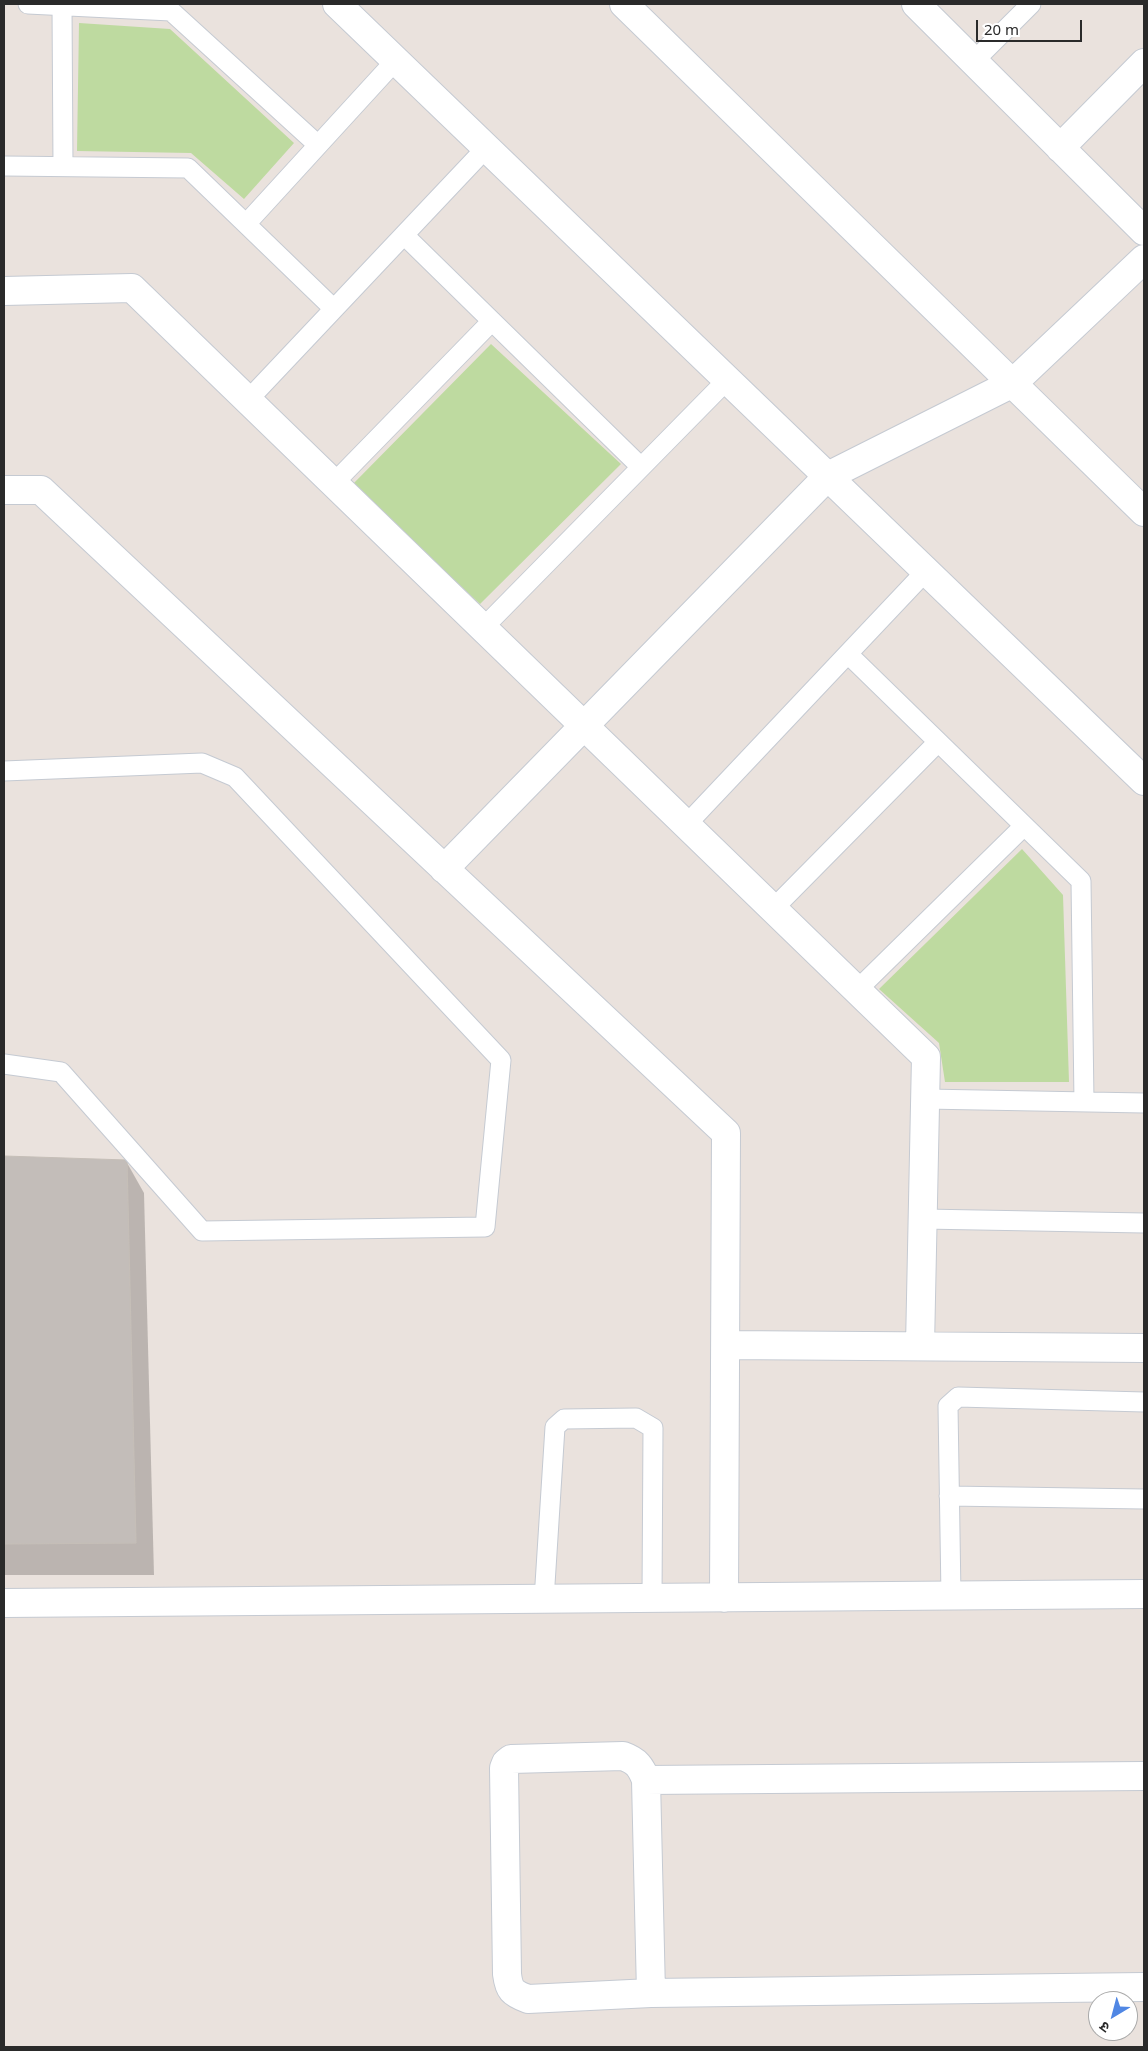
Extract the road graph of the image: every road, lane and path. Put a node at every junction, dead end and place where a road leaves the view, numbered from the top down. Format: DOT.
graph roads {
  1 [pos="28,4"];
  2 [pos="337,4"];
  3 [pos="624,4"];
  4 [pos="916,4"];
  5 [pos="1031,4"];
  6 [pos="62,6"];
  7 [pos="396,60"];
  8 [pos="974,61"];
  9 [pos="1144,63"];
  10 [pos="318,145"];
  11 [pos="486,148"];
  12 [pos="1060,148"];
  13 [pos="4,166"];
  14 [pos="63,166"];
  15 [pos="246,224"];
  16 [pos="1144,231"];
  17 [pos="404,235"];
  18 [pos="1144,259"];
  19 [pos="4,291"];
  20 [pos="334,309"];
  21 [pos="492,321"];
  22 [pos="727,380"];
  23 [pos="1013,384"];
  24 [pos="248,400"];
  25 [pos="641,467"];
  26 [pos="828,476"];
  27 [pos="334,483"];
  28 [pos="4,490"];
  29 [pos="1144,512"];
  30 [pos="926,571"];
  31 [pos="483,628"];
  32 [pos="848,654"];
  33 [pos="584,726"];
  34 [pos="938,742"];
  35 [pos="4,771"];
  36 [pos="1144,781"];
  37 [pos="686,825"];
  38 [pos="1024,826"];
  39 [pos="444,869"];
  40 [pos="773,909"];
  41 [pos="858,990"];
  42 [pos="4,1064"];
  43 [pos="925,1098"];
  44 [pos="1084,1102"];
  45 [pos="1144,1103"];
  46 [pos="923,1219"];
  47 [pos="1144,1223"];
  48 [pos="726,1344"];
  49 [pos="920,1346"];
  50 [pos="1144,1348"];
  51 [pos="1144,1402"];
  52 [pos="949,1496"];
  53 [pos="1144,1499"];
  54 [pos="1144,1594"];
  55 [pos="951,1596"];
  56 [pos="652,1598"];
  57 [pos="724,1598"];
  58 [pos="544,1600"];
  59 [pos="4,1603"];
  60 [pos="1144,1776"];
  61 [pos="646,1780"];
  62 [pos="1144,1987"];
  63 [pos="651,1993"];
  1 -- 6 [label="lane"];
  2 -- 7 [label="street"];
  3 -- 23 [label="street"];
  4 -- 8 [label="street"];
  5 -- 8 [label="lane"];
  6 -- 10 [label="lane"];
  6 -- 14 [label="lane"];
  7 -- 10 [label="lane"];
  7 -- 11 [label="street"];
  8 -- 12 [label="street"];
  9 -- 12 [label="street"];
  10 -- 15 [label="lane"];
  11 -- 17 [label="lane"];
  11 -- 22 [label="street"];
  12 -- 16 [label="street"];
  13 -- 14 [label="lane"];
  14 -- 15 [label="lane"];
  15 -- 20 [label="lane"];
  17 -- 20 [label="lane"];
  17 -- 21 [label="lane"];
  18 -- 23 [label="street"];
  19 -- 24 [label="street"];
  20 -- 24 [label="lane"];
  21 -- 25 [label="lane"];
  21 -- 27 [label="lane"];
  22 -- 25 [label="lane"];
  22 -- 26 [label="street"];
  23 -- 26 [label="street"];
  23 -- 29 [label="street"];
  24 -- 27 [label="street"];
  25 -- 31 [label="lane"];
  26 -- 30 [label="street"];
  26 -- 33 [label="street"];
  27 -- 31 [label="street"];
  28 -- 39 [label="street"];
  30 -- 32 [label="lane"];
  30 -- 36 [label="street"];
  31 -- 33 [label="street"];
  32 -- 34 [label="lane"];
  32 -- 37 [label="lane"];
  33 -- 37 [label="street"];
  33 -- 39 [label="street"];
  34 -- 38 [label="lane"];
  34 -- 40 [label="lane"];
  35 -- 42 [label="lane"];
  37 -- 40 [label="street"];
  38 -- 41 [label="lane"];
  38 -- 44 [label="lane"];
  39 -- 48 [label="street"];
  40 -- 41 [label="street"];
  41 -- 43 [label="street"];
  43 -- 44 [label="lane"];
  43 -- 46 [label="street"];
  44 -- 45 [label="lane"];
  46 -- 47 [label="lane"];
  46 -- 49 [label="street"];
  48 -- 49 [label="street"];
  48 -- 57 [label="street"];
  49 -- 50 [label="street"];
  51 -- 52 [label="lane"];
  52 -- 53 [label="lane"];
  52 -- 55 [label="lane"];
  54 -- 55 [label="street"];
  55 -- 57 [label="street"];
  56 -- 57 [label="street"];
  56 -- 58 [label="street"];
  56 -- 58 [label="lane"];
  58 -- 59 [label="street"];
  60 -- 61 [label="street"];
  61 -- 63 [label="street"];
  61 -- 63 [label="street"];
  62 -- 63 [label="street"];
}
